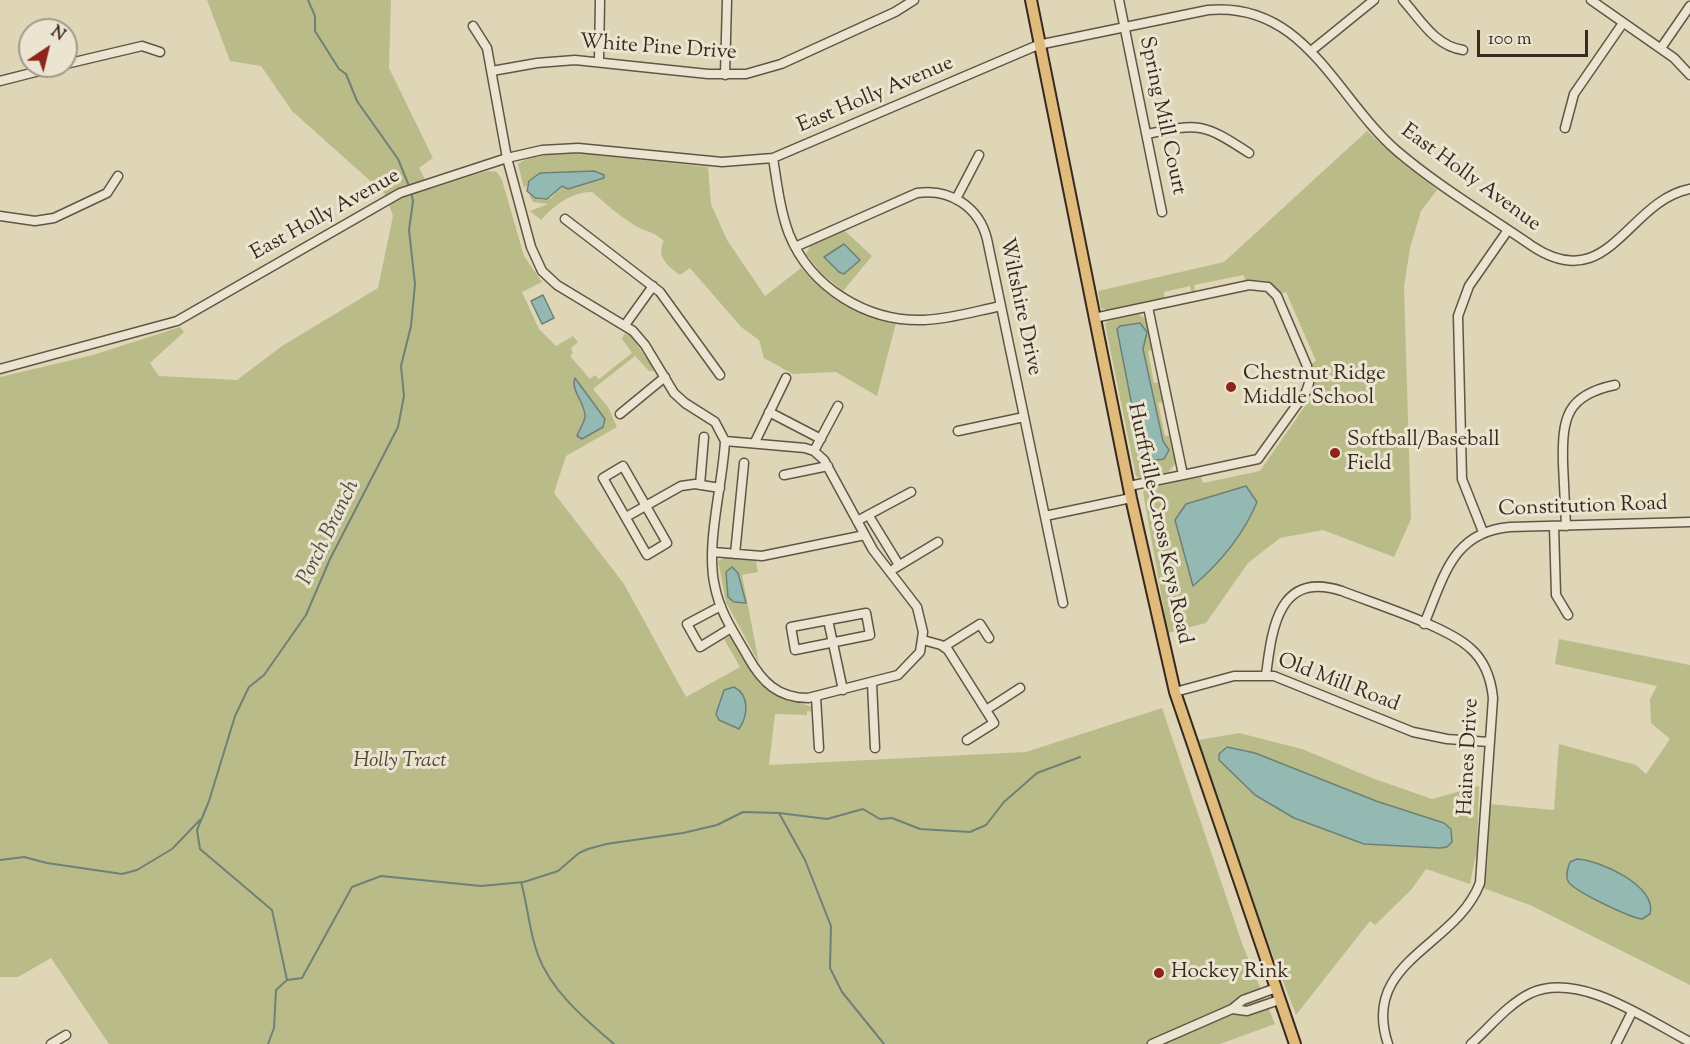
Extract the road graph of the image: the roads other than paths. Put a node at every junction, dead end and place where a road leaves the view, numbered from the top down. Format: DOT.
graph roads {
  1 [pos="600,0"];
  2 [pos="727,0"];
  3 [pos="914,0"];
  4 [pos="1031,0"];
  5 [pos="1119,0"];
  6 [pos="1374,0"];
  7 [pos="1403,0"];
  8 [pos="1591,0"];
  9 [pos="1221,4"];
  10 [pos="1690,6"];
  11 [pos="1623,23"];
  12 [pos="473,26"];
  13 [pos="1125,27"];
  14 [pos="1038,45"];
  15 [pos="1660,48"];
  16 [pos="1463,50"];
  17 [pos="1311,51"];
  18 [pos="160,52"];
  19 [pos="78,61"];
  20 [pos="599,61"];
  21 [pos="492,71"];
  22 [pos="725,75"];
  23 [pos="1690,75"];
  24 [pos="18,76"];
  25 [pos="0,81"];
  26 [pos="1565,128"];
  27 [pos="1147,134"];
  28 [pos="1249,153"];
  29 [pos="979,155"];
  30 [pos="507,158"];
  31 [pos="773,158"];
  32 [pos="118,176"];
  33 [pos="1690,189"];
  34 [pos="956,199"];
  35 [pos="1162,212"];
  36 [pos="0,216"];
  37 [pos="565,219"];
  38 [pos="1508,230"];
  39 [pos="795,247"];
  40 [pos="653,286"];
  41 [pos="1001,306"];
  42 [pos="1148,307"];
  43 [pos="1094,318"];
  44 [pos="625,325"];
  45 [pos="0,369"];
  46 [pos="720,375"];
  47 [pos="665,377"];
  48 [pos="786,378"];
  49 [pos="1616,386"];
  50 [pos="838,406"];
  51 [pos="769,412"];
  52 [pos="620,414"];
  53 [pos="1024,417"];
  54 [pos="958,431"];
  55 [pos="704,437"];
  56 [pos="821,439"];
  57 [pos="725,441"];
  58 [pos="755,442"];
  59 [pos="814,451"];
  60 [pos="744,463"];
  61 [pos="828,466"];
  62 [pos="784,475"];
  63 [pos="1183,475"];
  64 [pos="700,485"];
  65 [pos="720,488"];
  66 [pos="910,492"];
  67 [pos="1130,492"];
  68 [pos="646,505"];
  69 [pos="869,516"];
  70 [pos="1045,516"];
  71 [pos="626,517"];
  72 [pos="858,521"];
  73 [pos="1690,522"];
  74 [pos="1554,526"];
  75 [pos="1566,526"];
  76 [pos="1483,532"];
  77 [pos="865,535"];
  78 [pos="938,542"];
  79 [pos="713,552"];
  80 [pos="735,554"];
  81 [pos="899,565"];
  82 [pos="889,572"];
  83 [pos="1063,603"];
  84 [pos="721,606"];
  85 [pos="1568,615"];
  86 [pos="828,620"];
  87 [pos="1424,624"];
  88 [pos="731,628"];
  89 [pos="989,638"];
  90 [pos="922,640"];
  91 [pos="833,643"];
  92 [pos="945,646"];
  93 [pos="1266,675"];
  94 [pos="872,683"];
  95 [pos="1020,688"];
  96 [pos="843,690"];
  97 [pos="1175,692"];
  98 [pos="816,697"];
  99 [pos="986,710"];
  100 [pos="967,740"];
  101 [pos="1490,742"];
  102 [pos="819,748"];
  103 [pos="875,748"];
  104 [pos="1276,988"];
  105 [pos="1279,1000"];
  106 [pos="1232,1009"];
  107 [pos="1632,1012"];
  108 [pos="66,1035"];
  109 [pos="1690,1042"];
  110 [pos="51,1044"];
  111 [pos="1152,1044"];
  112 [pos="1295,1044"];
  113 [pos="1388,1044"];
  114 [pos="1472,1044"];
  115 [pos="1616,1044"];
  1 -- 20 [label="street"];
  2 -- 22 [label="street"];
  3 -- 22 [label="street, White Pine Drive"];
  4 -- 14 [label="main road, Hurffville-Cross Keys Road"];
  5 -- 13 [label="street, Spring Mill Court"];
  6 -- 17 [label="street"];
  7 -- 16 [label="street"];
  8 -- 11 [label="street"];
  9 -- 13 [label="street, East Holly Avenue"];
  9 -- 17 [label="street, East Holly Avenue"];
  10 -- 15 [label="street"];
  11 -- 15 [label="street"];
  11 -- 26 [label="street"];
  12 -- 21 [label="street"];
  13 -- 14 [label="street, East Holly Avenue"];
  13 -- 27 [label="street, Spring Mill Court"];
  14 -- 31 [label="street, East Holly Avenue"];
  14 -- 43 [label="main road, Hurffville-Cross Keys Road"];
  15 -- 23 [label="street"];
  17 -- 38 [label="street, East Holly Avenue"];
  18 -- 19 [label="street"];
  20 -- 21 [label="street, White Pine Drive"];
  20 -- 22 [label="street, White Pine Drive"];
  21 -- 30 [label="street"];
  24 -- 25 [label="street"];
  27 -- 28 [label="street"];
  27 -- 35 [label="street, Spring Mill Court"];
  29 -- 34 [label="street"];
  30 -- 31 [label="street, East Holly Avenue"];
  30 -- 44 [label="street"];
  30 -- 45 [label="street, East Holly Avenue"];
  31 -- 39 [label="street"];
  32 -- 36 [label="street"];
  33 -- 38 [label="street, East Holly Avenue"];
  34 -- 39 [label="street, Wiltshire Drive"];
  34 -- 41 [label="street, Wiltshire Drive"];
  37 -- 40 [label="street"];
  38 -- 76 [label="street"];
  39 -- 41 [label="street"];
  40 -- 44 [label="street"];
  40 -- 46 [label="street"];
  41 -- 53 [label="street, Wiltshire Drive"];
  42 -- 43 [label="street"];
  42 -- 63 [label="street"];
  42 -- 63 [label="street"];
  43 -- 67 [label="main road, Hurffville-Cross Keys Road"];
  44 -- 47 [label="street"];
  47 -- 52 [label="street"];
  47 -- 57 [label="street"];
  48 -- 51 [label="street"];
  49 -- 75 [label="street"];
  50 -- 56 [label="street"];
  51 -- 56 [label="street"];
  51 -- 58 [label="street"];
  53 -- 54 [label="street"];
  53 -- 70 [label="street, Wiltshire Drive"];
  55 -- 64 [label="street"];
  56 -- 59 [label="street"];
  57 -- 58 [label="street"];
  57 -- 65 [label="street"];
  58 -- 59 [label="street"];
  59 -- 61 [label="street"];
  60 -- 80 [label="street"];
  61 -- 62 [label="street"];
  61 -- 72 [label="street"];
  63 -- 67 [label="street"];
  64 -- 65 [label="street"];
  64 -- 68 [label="street"];
  65 -- 79 [label="street"];
  66 -- 69 [label="street"];
  67 -- 70 [label="street"];
  67 -- 97 [label="main road, Hurffville-Cross Keys Road"];
  68 -- 71 [label="street"];
  68 -- 71 [label="street"];
  68 -- 71 [label="street"];
  69 -- 72 [label="street"];
  69 -- 81 [label="street"];
  70 -- 83 [label="street, Wiltshire Drive"];
  72 -- 77 [label="street"];
  73 -- 75 [label="street, Constitution Road"];
  74 -- 75 [label="street, Constitution Road"];
  74 -- 76 [label="street, Constitution Road"];
  74 -- 85 [label="street"];
  76 -- 87 [label="street, Constitution Road"];
  77 -- 80 [label="street"];
  77 -- 82 [label="street"];
  78 -- 81 [label="street"];
  79 -- 80 [label="street"];
  79 -- 84 [label="street"];
  81 -- 82 [label="street"];
  82 -- 90 [label="street"];
  84 -- 88 [label="street"];
  84 -- 88 [label="street"];
  86 -- 91 [label="street"];
  86 -- 91 [label="street"];
  86 -- 91 [label="street"];
  87 -- 93 [label="street, Haines Drive"];
  87 -- 101 [label="street, Haines Drive"];
  88 -- 98 [label="street"];
  89 -- 92 [label="street"];
  90 -- 92 [label="street"];
  90 -- 94 [label="street"];
  91 -- 96 [label="street"];
  92 -- 99 [label="street"];
  93 -- 97 [label="street, Old Mill Road"];
  93 -- 101 [label="street, Old Mill Road"];
  94 -- 96 [label="street"];
  94 -- 103 [label="street"];
  95 -- 99 [label="street"];
  96 -- 98 [label="street"];
  97 -- 104 [label="main road, Hurffville-Cross Keys Road"];
  98 -- 102 [label="street"];
  99 -- 100 [label="street"];
  101 -- 113 [label="street, Haines Drive"];
  104 -- 105 [label="main road, Hurffville-Cross Keys Road"];
  104 -- 106 [label="street"];
  105 -- 106 [label="street"];
  105 -- 112 [label="main road, Hurffville-Cross Keys Road"];
  106 -- 111 [label="street"];
  107 -- 109 [label="street"];
  107 -- 114 [label="street"];
  107 -- 115 [label="street"];
  108 -- 110 [label="street"];
}
